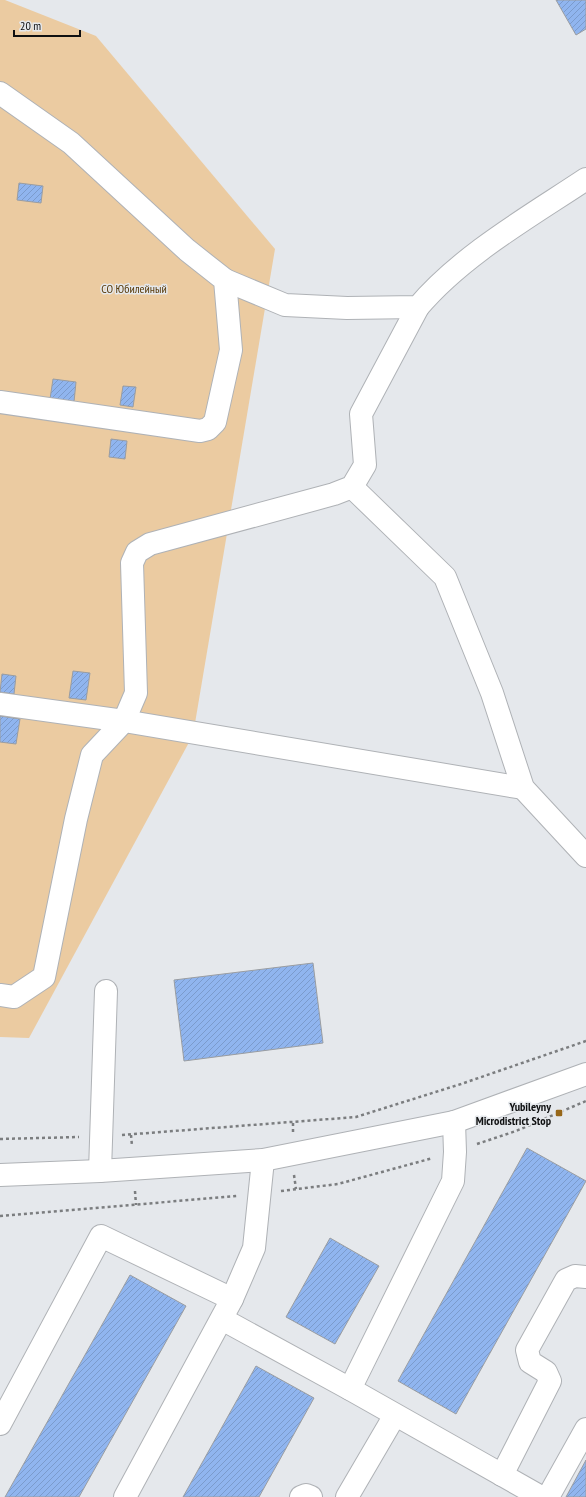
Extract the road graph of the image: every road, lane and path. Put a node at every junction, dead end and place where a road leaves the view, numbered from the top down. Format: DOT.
graph roads {
  1 [pos="0,93"];
  2 [pos="586,178"];
  3 [pos="225,280"];
  4 [pos="418,307"];
  5 [pos="0,402"];
  6 [pos="352,486"];
  7 [pos="0,704"];
  8 [pos="124,721"];
  9 [pos="523,788"];
  10 [pos="586,856"];
  11 [pos="106,991"];
  12 [pos="0,995"];
  13 [pos="586,1040"];
  14 [pos="586,1074"];
  15 [pos="454,1122"];
  16 [pos="101,1137"];
  17 [pos="0,1138"];
  18 [pos="263,1160"];
  19 [pos="100,1171"];
  20 [pos="0,1175"];
  21 [pos="586,1277"];
  22 [pos="232,1299"];
  23 [pos="222,1319"];
  24 [pos="350,1389"];
  25 [pos="395,1415"];
  26 [pos="0,1424"];
  27 [pos="586,1429"];
  28 [pos="502,1475"];
  29 [pos="125,1497"];
  30 [pos="301,1497"];
  31 [pos="311,1497"];
  32 [pos="347,1497"];
  33 [pos="541,1497"];
  34 [pos="548,1497"];
  1 -- 3 [label="lane"];
  2 -- 4 [label="lane"];
  3 -- 4 [label="lane"];
  3 -- 5 [label="lane"];
  4 -- 6 [label="lane"];
  6 -- 8 [label="lane"];
  6 -- 9 [label="lane"];
  7 -- 8 [label="lane"];
  8 -- 9 [label="lane"];
  8 -- 12 [label="lane"];
  9 -- 10 [label="lane"];
  11 -- 16 [label="lane"];
  13 -- 16 [label="path"];
  14 -- 15 [label="lane"];
  15 -- 18 [label="lane"];
  15 -- 24 [label="lane"];
  16 -- 17 [label="path"];
  16 -- 19 [label="lane"];
  18 -- 19 [label="lane"];
  18 -- 22 [label="lane"];
  19 -- 20 [label="lane"];
  21 -- 28 [label="lane"];
  22 -- 23 [label="lane"];
  22 -- 26 [label="lane"];
  23 -- 24 [label="lane"];
  23 -- 29 [label="lane"];
  24 -- 25 [label="lane"];
  25 -- 28 [label="lane"];
  25 -- 32 [label="lane"];
  27 -- 34 [label="lane"];
  28 -- 33 [label="lane"];
  30 -- 31 [label="lane"];
}
